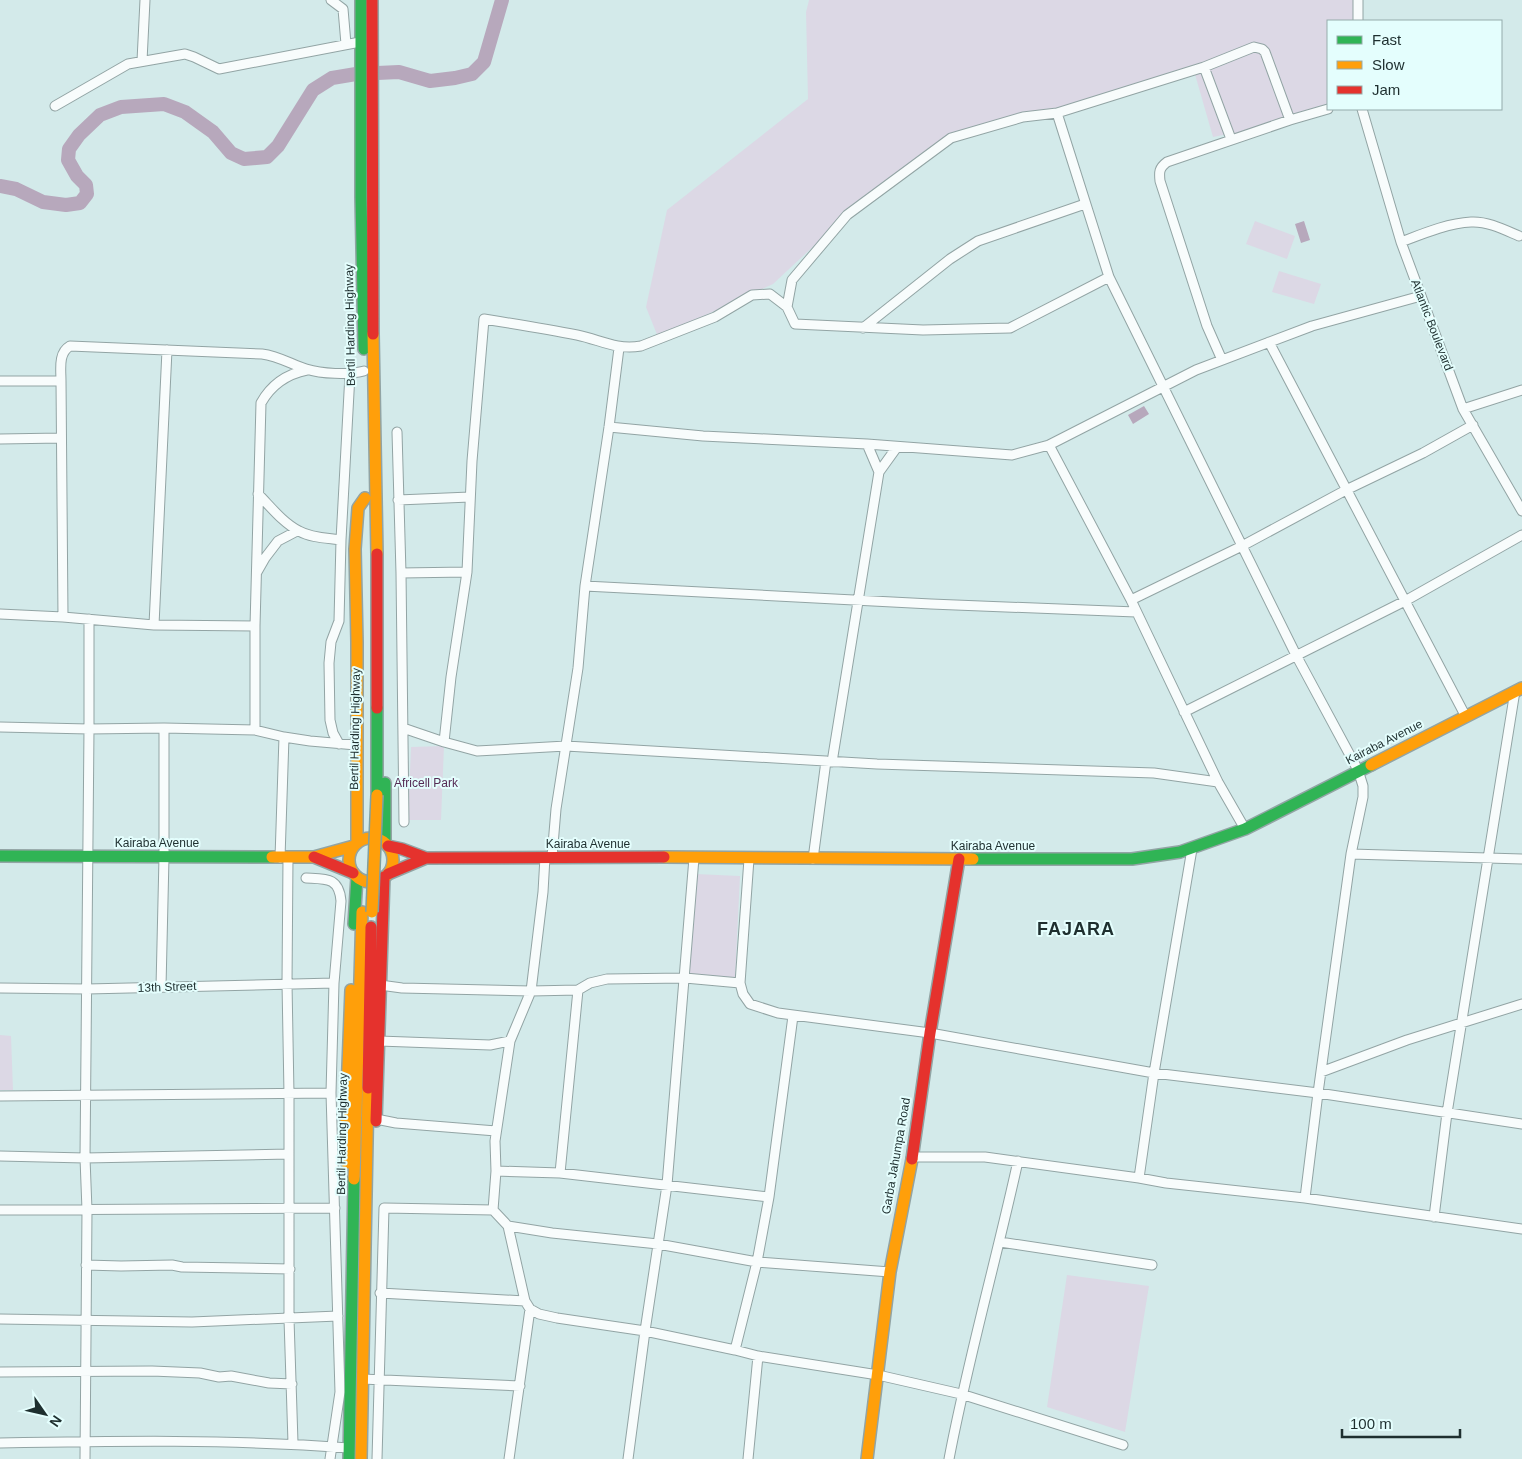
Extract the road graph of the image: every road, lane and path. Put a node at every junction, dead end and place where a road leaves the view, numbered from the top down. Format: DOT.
graph roads {
  1 [pos="145,0"];
  2 [pos="331,0"];
  3 [pos="361,0"];
  4 [pos="372,0"];
  5 [pos="1358,0"];
  6 [pos="1358,20"];
  7 [pos="360,42"];
  8 [pos="346,44"];
  9 [pos="366,57"];
  10 [pos="142,61"];
  11 [pos="1204,67"];
  12 [pos="366,79"];
  13 [pos="55,106"];
  14 [pos="1327,109"];
  15 [pos="1362,110"];
  16 [pos="1056,113"];
  17 [pos="1290,120"];
  18 [pos="1231,140"];
  19 [pos="1085,204"];
  20 [pos="1520,236"];
  21 [pos="1401,242"];
  22 [pos="1109,277"];
  23 [pos="1421,296"];
  24 [pos="787,307"];
  25 [pos="864,328"];
  26 [pos="1269,342"];
  27 [pos="619,348"];
  28 [pos="167,350"];
  29 [pos="1222,360"];
  30 [pos="307,370"];
  31 [pos="364,371"];
  32 [pos="350,374"];
  33 [pos="0,381"];
  34 [pos="61,381"];
  35 [pos="1163,388"];
  36 [pos="1522,390"];
  37 [pos="1463,409"];
  38 [pos="1473,426"];
  39 [pos="609,427"];
  40 [pos="397,432"];
  41 [pos="0,438"];
  42 [pos="62,438"];
  43 [pos="867,444"];
  44 [pos="1049,445"];
  45 [pos="897,446"];
  46 [pos="879,472"];
  47 [pos="1346,490"];
  48 [pos="258,494"];
  49 [pos="470,497"];
  50 [pos="370,498"];
  51 [pos="398,500"];
  52 [pos="1522,511"];
  53 [pos="297,531"];
  54 [pos="1522,535"];
  55 [pos="341,540"];
  56 [pos="1242,546"];
  57 [pos="467,572"];
  58 [pos="401,573"];
  59 [pos="256,574"];
  60 [pos="585,586"];
  61 [pos="859,600"];
  62 [pos="1131,600"];
  63 [pos="1405,601"];
  64 [pos="1136,612"];
  65 [pos="0,614"];
  66 [pos="63,617"];
  67 [pos="88,619"];
  68 [pos="154,625"];
  69 [pos="255,626"];
  70 [pos="1296,655"];
  71 [pos="1519,689"];
  72 [pos="1184,712"];
  73 [pos="1466,717"];
  74 [pos="0,727"];
  75 [pos="164,728"];
  76 [pos="403,728"];
  77 [pos="89,729"];
  78 [pos="255,730"];
  79 [pos="284,737"];
  80 [pos="444,742"];
  81 [pos="339,744"];
  82 [pos="356,745"];
  83 [pos="566,746"];
  84 [pos="829,762"];
  85 [pos="1358,770"];
  86 [pos="1218,782"];
  87 [pos="404,822"];
  88 [pos="1245,829"];
  89 [pos="355,844"];
  90 [pos="386,844"];
  91 [pos="1192,849"];
  92 [pos="1351,854"];
  93 [pos="0,856"];
  94 [pos="87,856"];
  95 [pos="164,857"];
  96 [pos="314,857"];
  97 [pos="548,857"];
  98 [pos="284,858"];
  99 [pos="426,858"];
  100 [pos="694,858"];
  101 [pos="1488,858"];
  102 [pos="749,859"];
  103 [pos="813,859"];
  104 [pos="959,859"];
  105 [pos="1522,859"];
  106 [pos="355,875"];
  107 [pos="386,875"];
  108 [pos="306,878"];
  109 [pos="685,978"];
  110 [pos="287,983"];
  111 [pos="334,983"];
  112 [pos="740,983"];
  113 [pos="380,985"];
  114 [pos="161,987"];
  115 [pos="0,988"];
  116 [pos="87,989"];
  117 [pos="578,990"];
  118 [pos="531,991"];
  119 [pos="1522,1004"];
  120 [pos="793,1016"];
  121 [pos="1462,1022"];
  122 [pos="930,1033"];
  123 [pos="379,1041"];
  124 [pos="510,1041"];
  125 [pos="1321,1072"];
  126 [pos="1154,1073"];
  127 [pos="332,1093"];
  128 [pos="1318,1093"];
  129 [pos="86,1094"];
  130 [pos="289,1094"];
  131 [pos="0,1096"];
  132 [pos="1446,1113"];
  133 [pos="376,1119"];
  134 [pos="1522,1124"];
  135 [pos="496,1131"];
  136 [pos="289,1154"];
  137 [pos="0,1156"];
  138 [pos="912,1157"];
  139 [pos="85,1158"];
  140 [pos="1018,1161"];
  141 [pos="496,1171"];
  142 [pos="560,1173"];
  143 [pos="1139,1178"];
  144 [pos="667,1185"];
  145 [pos="769,1197"];
  146 [pos="1305,1198"];
  147 [pos="335,1208"];
  148 [pos="360,1208"];
  149 [pos="290,1209"];
  150 [pos="0,1210"];
  151 [pos="87,1210"];
  152 [pos="493,1210"];
  153 [pos="1434,1217"];
  154 [pos="508,1226"];
  155 [pos="1522,1229"];
  156 [pos="1000,1242"];
  157 [pos="658,1244"];
  158 [pos="757,1262"];
  159 [pos="86,1264"];
  160 [pos="1152,1265"];
  161 [pos="290,1269"];
  162 [pos="890,1272"];
  163 [pos="380,1293"];
  164 [pos="528,1305"];
  165 [pos="338,1316"];
  166 [pos="0,1319"];
  167 [pos="289,1319"];
  168 [pos="86,1320"];
  169 [pos="645,1332"];
  170 [pos="735,1350"];
  171 [pos="758,1356"];
  172 [pos="0,1372"];
  173 [pos="86,1373"];
  174 [pos="878,1375"];
  175 [pos="362,1379"];
  176 [pos="379,1379"];
  177 [pos="292,1384"];
  178 [pos="520,1386"];
  179 [pos="962,1394"];
  180 [pos="0,1442"];
  181 [pos="86,1442"];
  182 [pos="293,1444"];
  183 [pos="1123,1445"];
  184 [pos="332,1446"];
  185 [pos="349,1453"];
  186 [pos="85,1459"];
  187 [pos="330,1459"];
  188 [pos="361,1459"];
  189 [pos="377,1459"];
  190 [pos="509,1459"];
  191 [pos="628,1459"];
  192 [pos="748,1459"];
  193 [pos="867,1459"];
  194 [pos="949,1459"];
  1 -- 10 [label="street"];
  2 -- 8 [label="street"];
  3 -- 7 [label="main road, Bertil Harding Highway"];
  4 -- 9 [label="main road, Bertil Harding Highway"];
  5 -- 6 [label="street"];
  7 -- 8 [label="street"];
  7 -- 9 [label="main road, Bertil Harding Highway"];
  8 -- 10 [label="street"];
  9 -- 12 [label="main road, Bertil Harding Highway"];
  10 -- 13 [label="street"];
  11 -- 16 [label="street"];
  11 -- 17 [label="street"];
  11 -- 18 [label="street"];
  12 -- 31 [label="main road, Bertil Harding Highway"];
  12 -- 50 [label="main road, Bertil Harding Highway"];
  14 -- 17 [label="street"];
  15 -- 21 [label="street, Atlantic Boulevard"];
  16 -- 19 [label="street"];
  16 -- 24 [label="street"];
  17 -- 18 [label="street"];
  18 -- 29 [label="street"];
  19 -- 22 [label="street"];
  19 -- 25 [label="street"];
  20 -- 21 [label="street"];
  21 -- 23 [label="street, Atlantic Boulevard"];
  22 -- 25 [label="street"];
  22 -- 35 [label="street"];
  23 -- 26 [label="street"];
  23 -- 37 [label="street, Atlantic Boulevard"];
  24 -- 25 [label="street"];
  24 -- 27 [label="street"];
  26 -- 29 [label="street"];
  26 -- 47 [label="street"];
  27 -- 39 [label="street"];
  27 -- 49 [label="street"];
  28 -- 30 [label="street"];
  28 -- 34 [label="street"];
  28 -- 68 [label="street"];
  29 -- 35 [label="street"];
  30 -- 32 [label="street"];
  30 -- 48 [label="street"];
  31 -- 32 [label="street"];
  31 -- 50 [label="main road, Bertil Harding Highway"];
  32 -- 55 [label="street"];
  33 -- 34 [label="street"];
  34 -- 42 [label="street"];
  35 -- 44 [label="street"];
  35 -- 56 [label="street"];
  36 -- 37 [label="street"];
  37 -- 38 [label="street, Atlantic Boulevard"];
  38 -- 47 [label="street"];
  38 -- 52 [label="street, Atlantic Boulevard"];
  39 -- 43 [label="street"];
  39 -- 60 [label="street"];
  40 -- 51 [label="street"];
  41 -- 42 [label="street"];
  42 -- 66 [label="street"];
  43 -- 45 [label="street"];
  43 -- 46 [label="street"];
  44 -- 45 [label="street"];
  44 -- 62 [label="street"];
  45 -- 46 [label="street"];
  46 -- 61 [label="street"];
  47 -- 56 [label="street"];
  47 -- 63 [label="street"];
  48 -- 53 [label="street"];
  48 -- 59 [label="street"];
  49 -- 51 [label="street"];
  49 -- 57 [label="street"];
  50 -- 82 [label="main road"];
  50 -- 90 [label="main road"];
  50 -- 148 [label="main road, Bertil Harding Highway"];
  51 -- 58 [label="street"];
  53 -- 55 [label="street"];
  53 -- 59 [label="street"];
  54 -- 63 [label="street"];
  55 -- 81 [label="street"];
  56 -- 62 [label="street"];
  56 -- 70 [label="street"];
  57 -- 58 [label="street"];
  57 -- 80 [label="street"];
  58 -- 76 [label="street"];
  59 -- 69 [label="street"];
  60 -- 61 [label="street"];
  60 -- 83 [label="street"];
  61 -- 64 [label="street"];
  61 -- 84 [label="street"];
  62 -- 64 [label="street"];
  63 -- 70 [label="street"];
  63 -- 73 [label="street"];
  64 -- 72 [label="street"];
  65 -- 66 [label="street"];
  66 -- 67 [label="street"];
  67 -- 68 [label="street"];
  67 -- 77 [label="street"];
  68 -- 69 [label="street"];
  69 -- 78 [label="street"];
  70 -- 72 [label="street"];
  70 -- 85 [label="street"];
  71 -- 73 [label="main road, Kairaba Avenue"];
  71 -- 101 [label="street"];
  72 -- 86 [label="street"];
  73 -- 85 [label="main road, Kairaba Avenue"];
  74 -- 77 [label="street"];
  75 -- 77 [label="street"];
  75 -- 78 [label="street"];
  75 -- 95 [label="street"];
  76 -- 80 [label="street"];
  76 -- 87 [label="street"];
  77 -- 94 [label="street"];
  78 -- 79 [label="street"];
  79 -- 81 [label="street"];
  79 -- 98 [label="street"];
  80 -- 83 [label="street"];
  81 -- 82 [label="street"];
  82 -- 89 [label="main road"];
  83 -- 84 [label="street"];
  83 -- 97 [label="street"];
  84 -- 86 [label="street"];
  84 -- 103 [label="street"];
  85 -- 88 [label="main road, Kairaba Avenue"];
  85 -- 92 [label="street"];
  86 -- 88 [label="street"];
  88 -- 91 [label="main road, Kairaba Avenue"];
  89 -- 90 [label="main road"];
  89 -- 96 [label="main road"];
  89 -- 106 [label="main road"];
  90 -- 99 [label="main road"];
  90 -- 107 [label="main road"];
  91 -- 104 [label="main road, Kairaba Avenue"];
  91 -- 126 [label="street"];
  92 -- 101 [label="street"];
  92 -- 125 [label="street"];
  93 -- 94 [label="main road, Kairaba Avenue"];
  94 -- 95 [label="main road, Kairaba Avenue"];
  94 -- 116 [label="street"];
  95 -- 98 [label="main road, Kairaba Avenue"];
  95 -- 114 [label="street"];
  96 -- 98 [label="main road, Kairaba Avenue"];
  96 -- 106 [label="main road"];
  97 -- 99 [label="main road, Kairaba Avenue"];
  97 -- 100 [label="main road, Kairaba Avenue"];
  97 -- 118 [label="street"];
  98 -- 110 [label="street"];
  99 -- 107 [label="main road"];
  100 -- 102 [label="main road, Kairaba Avenue"];
  100 -- 109 [label="street"];
  101 -- 105 [label="street"];
  101 -- 121 [label="street"];
  102 -- 103 [label="main road, Kairaba Avenue"];
  102 -- 112 [label="street"];
  103 -- 104 [label="main road, Kairaba Avenue"];
  104 -- 122 [label="main road, Garba Jahumpa Road"];
  106 -- 107 [label="main road"];
  106 -- 148 [label="main road"];
  107 -- 113 [label="main road"];
  108 -- 111 [label="street"];
  109 -- 112 [label="street"];
  109 -- 117 [label="street"];
  109 -- 144 [label="street"];
  110 -- 111 [label="street, 13th Street"];
  110 -- 114 [label="street, 13th Street"];
  110 -- 130 [label="street"];
  111 -- 127 [label="street"];
  112 -- 120 [label="street"];
  113 -- 118 [label="street"];
  113 -- 123 [label="main road"];
  114 -- 116 [label="street, 13th Street"];
  115 -- 116 [label="street, 13th Street"];
  116 -- 129 [label="street"];
  117 -- 118 [label="street"];
  117 -- 142 [label="street"];
  118 -- 124 [label="street"];
  119 -- 121 [label="street"];
  120 -- 122 [label="street"];
  120 -- 145 [label="street"];
  121 -- 125 [label="street"];
  121 -- 132 [label="street"];
  122 -- 126 [label="street"];
  122 -- 138 [label="main road, Garba Jahumpa Road"];
  123 -- 124 [label="street"];
  123 -- 133 [label="main road"];
  124 -- 135 [label="street"];
  125 -- 128 [label="street"];
  126 -- 128 [label="street"];
  126 -- 143 [label="street"];
  127 -- 130 [label="street"];
  127 -- 147 [label="street"];
  128 -- 132 [label="street"];
  128 -- 146 [label="street"];
  129 -- 130 [label="street"];
  129 -- 131 [label="street"];
  129 -- 139 [label="street"];
  130 -- 136 [label="street"];
  132 -- 134 [label="street"];
  132 -- 153 [label="street"];
  133 -- 135 [label="street"];
  133 -- 148 [label="main road"];
  135 -- 141 [label="street"];
  136 -- 139 [label="street"];
  136 -- 149 [label="street"];
  137 -- 139 [label="street"];
  138 -- 140 [label="street"];
  138 -- 162 [label="main road, Garba Jahumpa Road"];
  139 -- 151 [label="street"];
  140 -- 143 [label="street"];
  140 -- 156 [label="street"];
  141 -- 142 [label="street"];
  141 -- 152 [label="street"];
  142 -- 144 [label="street"];
  143 -- 146 [label="street"];
  144 -- 145 [label="street"];
  144 -- 157 [label="street"];
  145 -- 158 [label="street"];
  146 -- 153 [label="street"];
  147 -- 149 [label="street"];
  147 -- 165 [label="street"];
  148 -- 175 [label="main road, Bertil Harding Highway"];
  148 -- 185 [label="main road, Bertil Harding Highway"];
  149 -- 151 [label="street"];
  149 -- 161 [label="street"];
  150 -- 151 [label="street"];
  151 -- 159 [label="street"];
  152 -- 154 [label="street"];
  152 -- 163 [label="street"];
  153 -- 155 [label="street"];
  154 -- 157 [label="street"];
  154 -- 164 [label="street"];
  156 -- 160 [label="street"];
  156 -- 179 [label="street"];
  157 -- 158 [label="street"];
  157 -- 169 [label="street"];
  158 -- 162 [label="street"];
  158 -- 170 [label="street"];
  159 -- 161 [label="street"];
  159 -- 168 [label="street"];
  161 -- 167 [label="street"];
  162 -- 174 [label="main road, Garba Jahumpa Road"];
  163 -- 164 [label="street"];
  163 -- 176 [label="street"];
  164 -- 169 [label="street"];
  164 -- 178 [label="street"];
  165 -- 167 [label="street"];
  165 -- 184 [label="street"];
  166 -- 168 [label="street"];
  167 -- 168 [label="street"];
  167 -- 177 [label="street"];
  168 -- 173 [label="street"];
  169 -- 170 [label="street"];
  169 -- 191 [label="street"];
  170 -- 171 [label="street"];
  171 -- 174 [label="street"];
  171 -- 192 [label="street"];
  172 -- 173 [label="street"];
  173 -- 177 [label="street"];
  173 -- 181 [label="street"];
  174 -- 179 [label="street"];
  174 -- 193 [label="main road, Garba Jahumpa Road"];
  175 -- 176 [label="street"];
  175 -- 188 [label="main road, Bertil Harding Highway"];
  176 -- 178 [label="street"];
  176 -- 189 [label="street"];
  177 -- 182 [label="street"];
  178 -- 190 [label="street"];
  179 -- 183 [label="street"];
  179 -- 194 [label="street"];
  180 -- 181 [label="street"];
  181 -- 182 [label="street"];
  181 -- 186 [label="street"];
  182 -- 184 [label="street"];
  184 -- 185 [label="street"];
  184 -- 187 [label="street"];
}
